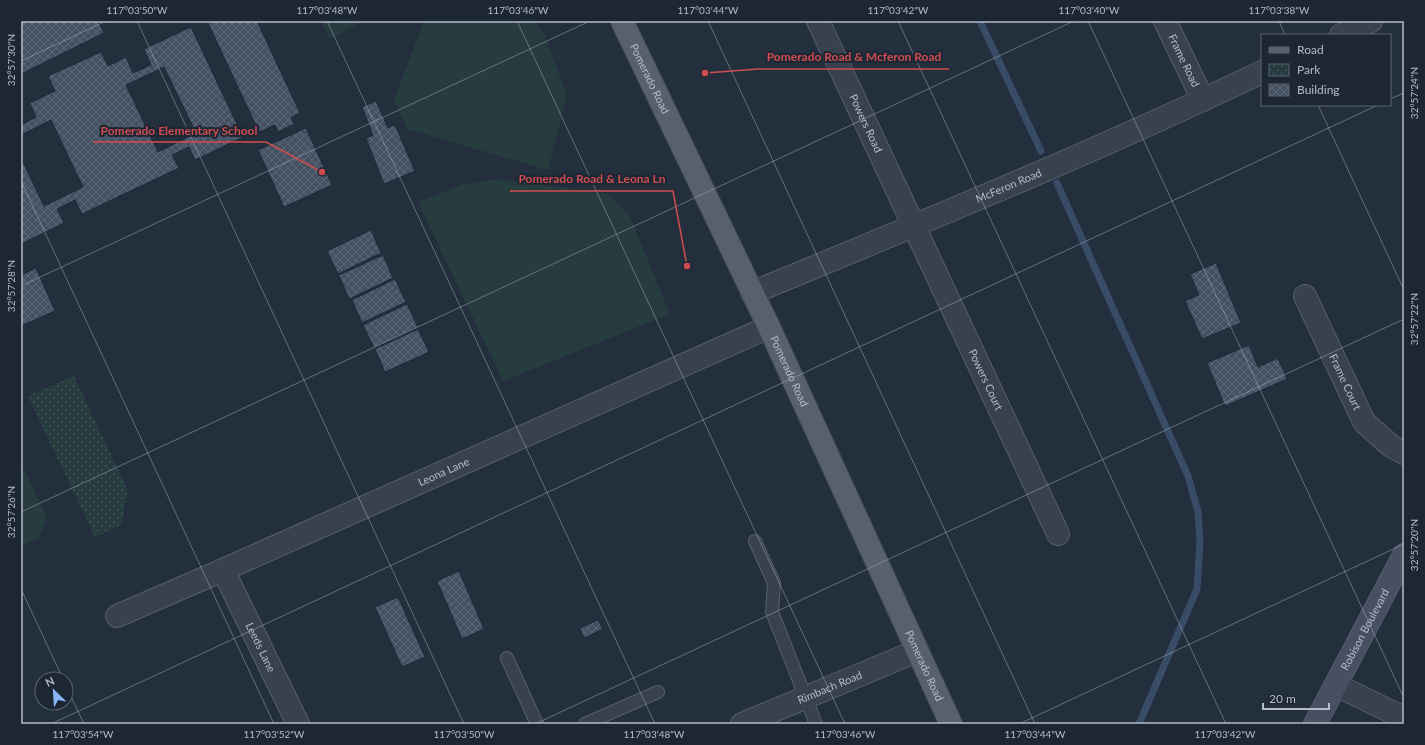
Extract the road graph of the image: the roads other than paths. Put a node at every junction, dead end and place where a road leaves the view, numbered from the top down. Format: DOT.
graph roads {
  1 [pos="622,21"];
  2 [pos="818,21"];
  3 [pos="1166,21"];
  4 [pos="1371,21"];
  5 [pos="1343,34"];
  6 [pos="1261,72"];
  7 [pos="1203,100"];
  8 [pos="914,226"];
  9 [pos="752,293"];
  10 [pos="1305,296"];
  11 [pos="769,327"];
  12 [pos="1404,453"];
  13 [pos="1058,534"];
  14 [pos="755,541"];
  15 [pos="1404,555"];
  16 [pos="223,570"];
  17 [pos="117,616"];
  18 [pos="917,651"];
  19 [pos="507,658"];
  20 [pos="1336,686"];
  21 [pos="658,692"];
  22 [pos="806,697"];
  23 [pos="1404,718"];
  24 [pos="298,724"];
  25 [pos="537,724"];
  26 [pos="585,724"];
  27 [pos="742,724"];
  28 [pos="816,724"];
  29 [pos="951,724"];
  30 [pos="1315,724"];
  1 -- 9 [label="main road, Pomerado Road"];
  2 -- 8 [label="street, Powers Road"];
  3 -- 7 [label="street, Frame Road"];
  4 -- 5 [label="street"];
  6 -- 7 [label="street, McFeron Road"];
  7 -- 8 [label="street, McFeron Road"];
  8 -- 9 [label="street, McFeron Road"];
  8 -- 13 [label="street, Powers Court"];
  9 -- 11 [label="main road, Pomerado Road"];
  10 -- 12 [label="street, Frame Court"];
  11 -- 16 [label="street, Leona Lane"];
  11 -- 18 [label="main road, Pomerado Road"];
  14 -- 22 [label="lane"];
  15 -- 20 [label="street, Robison Boulevard"];
  16 -- 17 [label="street, Leona Lane"];
  16 -- 24 [label="street, Leeds Lane"];
  18 -- 22 [label="street, Rimbach Road"];
  18 -- 29 [label="main road, Pomerado Road"];
  19 -- 25 [label="lane"];
  20 -- 23 [label="street"];
  20 -- 30 [label="street, Robison Boulevard"];
  21 -- 26 [label="lane"];
  22 -- 27 [label="street, Rimbach Road"];
  22 -- 28 [label="lane"];
}
